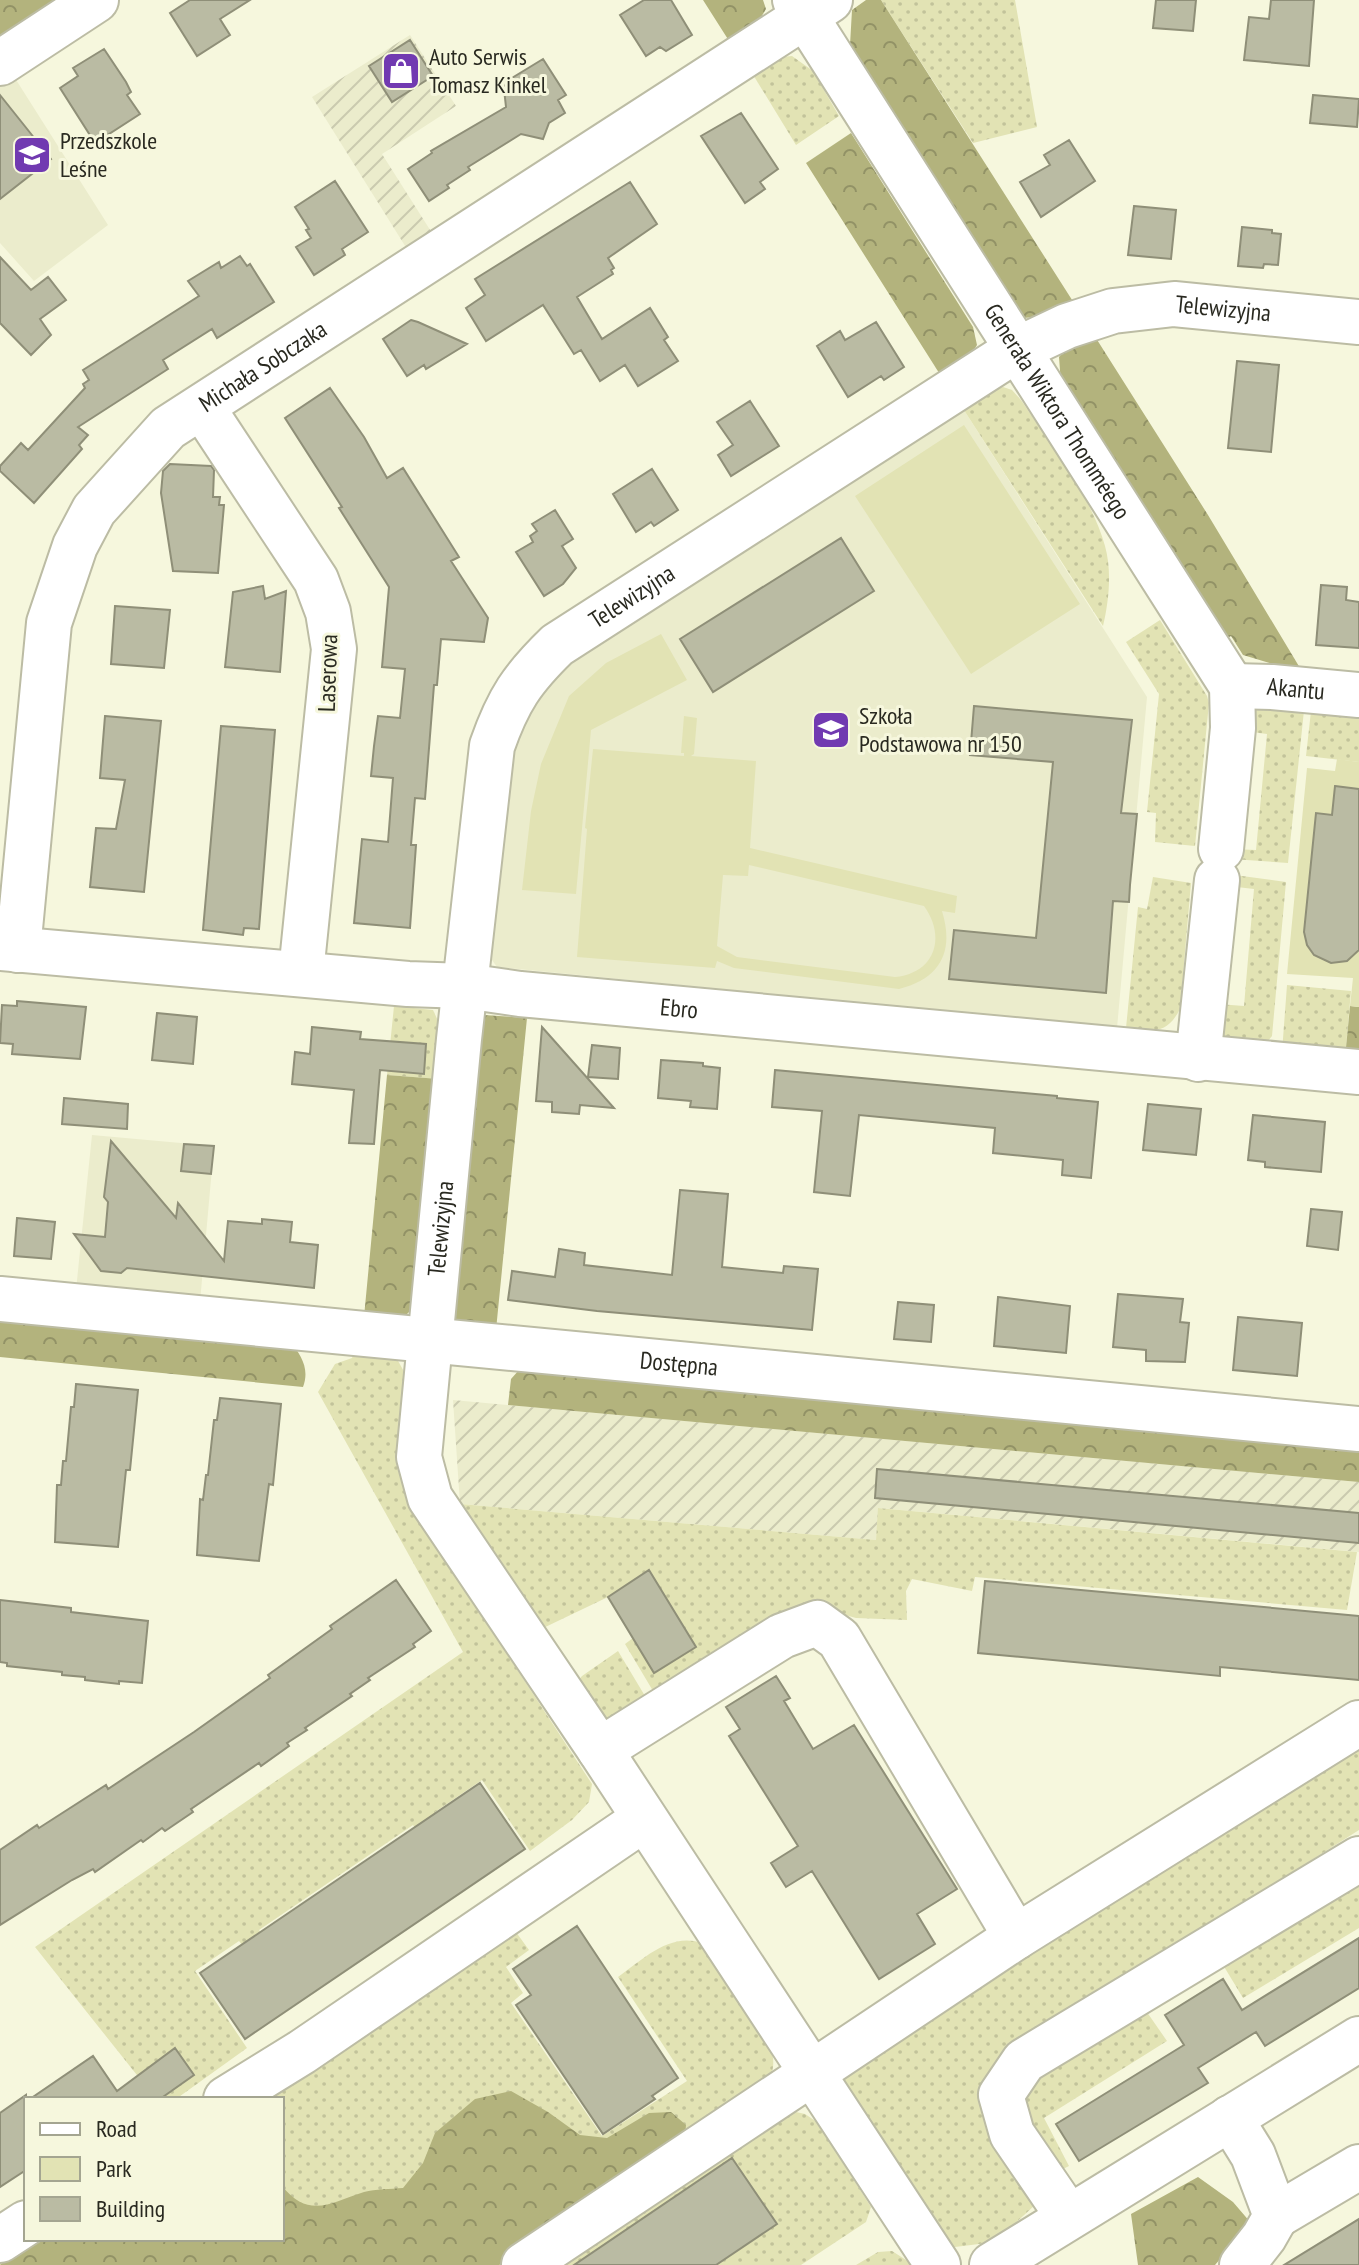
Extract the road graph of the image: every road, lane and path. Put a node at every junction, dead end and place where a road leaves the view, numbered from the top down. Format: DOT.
graph roads {
  1 [pos="96,0"];
  2 [pos="810,5"];
  3 [pos="0,63"];
  4 [pos="1359,322"];
  5 [pos="1016,350"];
  6 [pos="202,407"];
  7 [pos="1232,686"];
  8 [pos="1359,695"];
  9 [pos="9,949"];
  10 [pos="301,973"];
  11 [pos="465,986"];
  12 [pos="1198,1059"];
  13 [pos="1359,1072"];
  14 [pos="0,1299"];
  15 [pos="430,1341"];
  16 [pos="1359,1429"];
  17 [pos="1359,1723"];
  18 [pos="600,1750"];
  19 [pos="644,1819"];
  20 [pos="1359,1859"];
  21 [pos="1016,1937"];
  22 [pos="1359,2039"];
  23 [pos="810,2073"];
  24 [pos="229,2097"];
  25 [pos="1230,2118"];
  26 [pos="1359,2167"];
  27 [pos="1068,2216"];
  28 [pos="1276,2216"];
  29 [pos="24,2224"];
  30 [pos="0,2240"];
  31 [pos="524,2265"];
  32 [pos="938,2265"];
  33 [pos="992,2265"];
  34 [pos="1242,2265"];
  1 -- 3 [label="street"];
  2 -- 5 [label="street, Generała Wiktora Thomméego"];
  2 -- 6 [label="street, Michała Sobczaka"];
  4 -- 5 [label="street, Telewizyjna"];
  5 -- 7 [label="street, Generała Wiktora Thomméego"];
  5 -- 11 [label="street, Telewizyjna"];
  6 -- 9 [label="street, Michała Sobczaka"];
  6 -- 10 [label="street, Laserowa"];
  7 -- 8 [label="street, Akantu"];
  7 -- 12 [label="street"];
  9 -- 10 [label="street, Ebro"];
  10 -- 11 [label="street, Ebro"];
  11 -- 12 [label="street, Ebro"];
  11 -- 15 [label="street, Telewizyjna"];
  12 -- 13 [label="street, Ebro"];
  14 -- 15 [label="street, Dostępna"];
  15 -- 16 [label="street, Dostępna"];
  15 -- 18 [label="street, Telewizyjna"];
  17 -- 21 [label="street"];
  18 -- 19 [label="street, Telewizyjna"];
  18 -- 21 [label="street"];
  19 -- 23 [label="street, Telewizyjna"];
  19 -- 24 [label="street"];
  20 -- 27 [label="street"];
  21 -- 23 [label="street"];
  22 -- 25 [label="street"];
  23 -- 31 [label="street"];
  23 -- 32 [label="street, Telewizyjna"];
  25 -- 27 [label="street"];
  25 -- 28 [label="street"];
  26 -- 28 [label="street"];
  27 -- 33 [label="street"];
  28 -- 34 [label="street"];
  29 -- 30 [label="street"];
}
